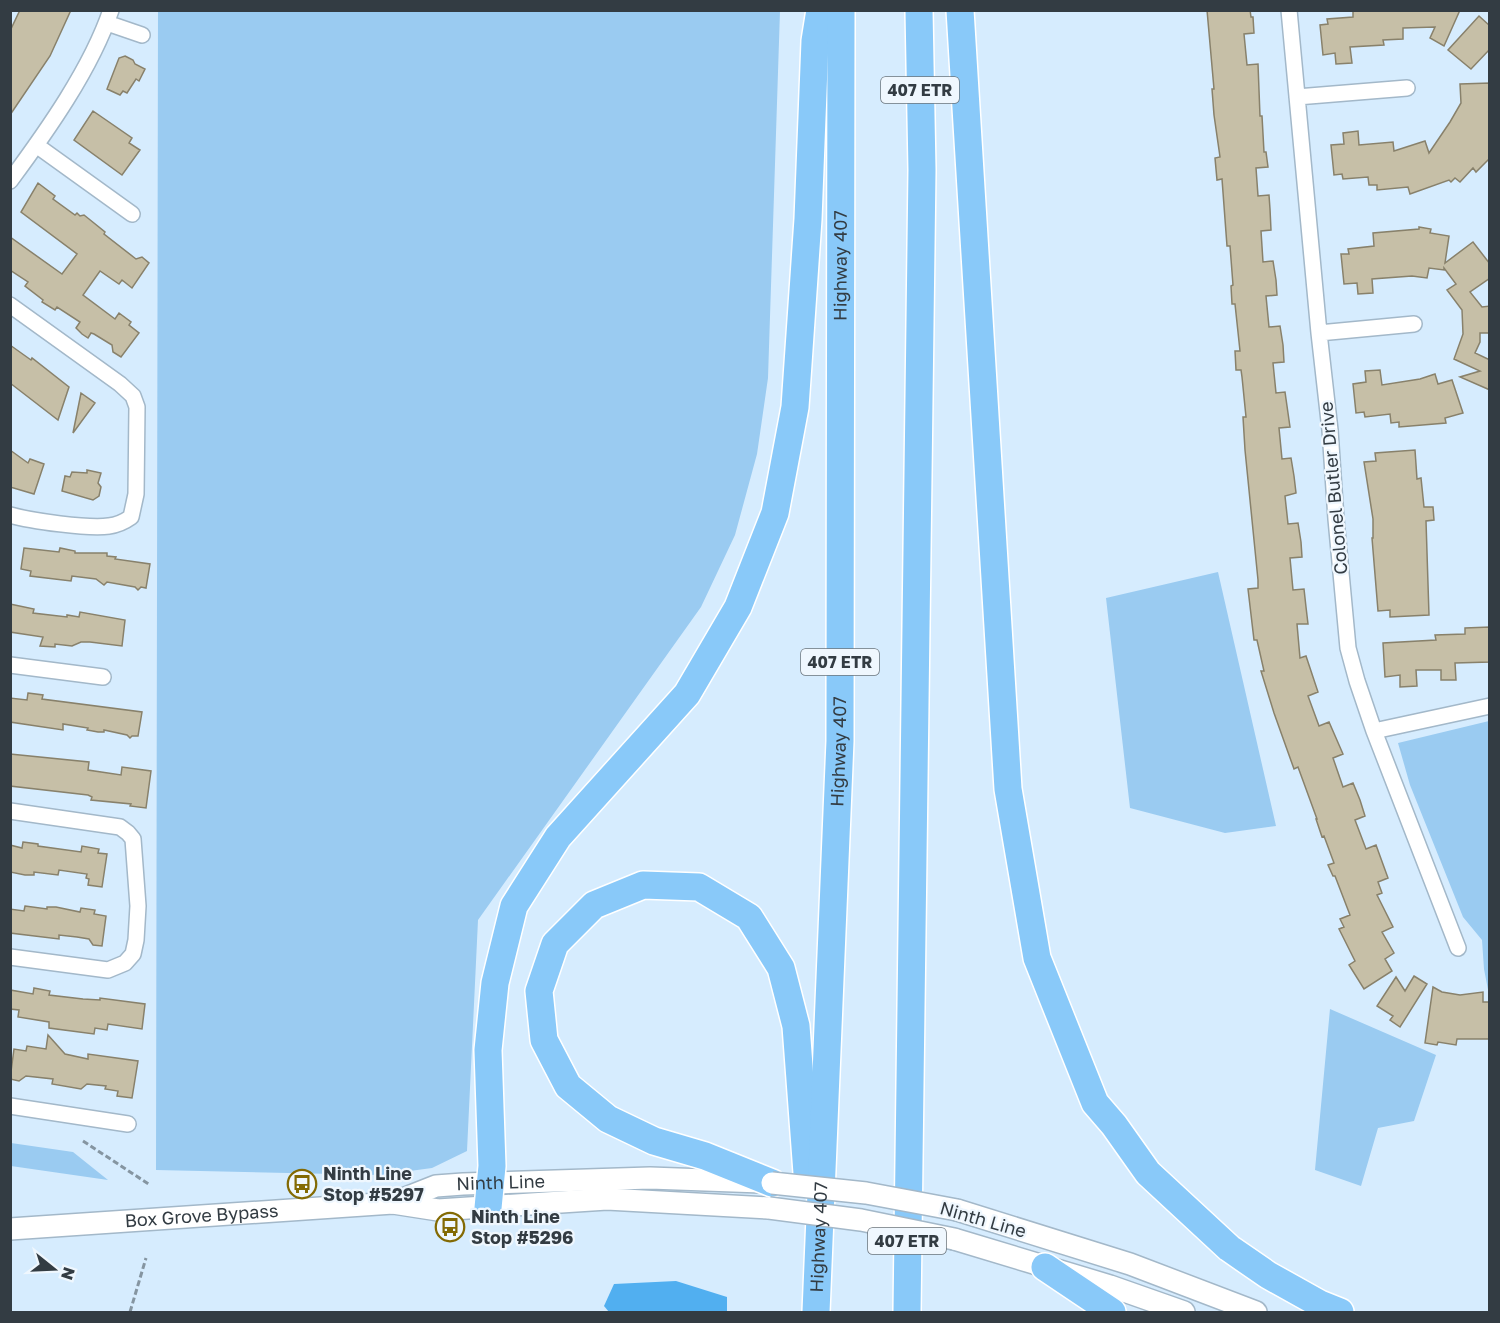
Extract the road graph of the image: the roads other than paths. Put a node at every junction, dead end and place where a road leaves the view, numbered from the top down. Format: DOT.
graph roads {
  1 [pos="820,10"];
  2 [pos="841,10"];
  3 [pos="919,10"];
  4 [pos="960,10"];
  5 [pos="1289,10"];
  6 [pos="109,17"];
  7 [pos="142,35"];
  8 [pos="1407,88"];
  9 [pos="1296,97"];
  10 [pos="36,145"];
  11 [pos="10,181"];
  12 [pos="132,214"];
  13 [pos="10,305"];
  14 [pos="1414,324"];
  15 [pos="1318,333"];
  16 [pos="10,515"];
  17 [pos="10,665"];
  18 [pos="103,677"];
  19 [pos="1490,706"];
  20 [pos="1374,732"];
  21 [pos="10,811"];
  22 [pos="1458,948"];
  23 [pos="10,957"];
  24 [pos="10,1106"];
  25 [pos="128,1124"];
  26 [pos="908,1170"];
  27 [pos="489,1195"];
  28 [pos="771,1196"];
  29 [pos="393,1203"];
  30 [pos="10,1229"];
  31 [pos="1045,1267"];
  32 [pos="815,1312"];
  33 [pos="907,1312"];
  34 [pos="922,1312"];
  35 [pos="1112,1312"];
  36 [pos="1184,1312"];
  37 [pos="1256,1312"];
  38 [pos="1340,1312"];
  1 -- 27 [label="highway"];
  2 -- 32 [label="highway, Highway 407 / 407 ETR"];
  3 -- 26 [label="highway, 407 ETR"];
  4 -- 38 [label="highway"];
  5 -- 9 [label="street, Colonel Butler Drive"];
  6 -- 7 [label="street"];
  6 -- 10 [label="street"];
  8 -- 9 [label="street"];
  9 -- 15 [label="street, Colonel Butler Drive"];
  10 -- 11 [label="street"];
  10 -- 12 [label="street"];
  13 -- 16 [label="street"];
  14 -- 15 [label="street"];
  15 -- 20 [label="street, Colonel Butler Drive"];
  17 -- 18 [label="street"];
  19 -- 20 [label="street"];
  20 -- 22 [label="street, Colonel Butler Drive"];
  21 -- 23 [label="street"];
  24 -- 25 [label="street"];
  26 -- 33 [label="highway, 407 ETR"];
  26 -- 34 [label="highway"];
  27 -- 28 [label="main road, Ninth Line"];
  27 -- 29 [label="main road, Ninth Line"];
  28 -- 31 [label="main road, Ninth Line, bridge"];
  28 -- 32 [label="highway"];
  28 -- 37 [label="main road, Ninth Line, bridge"];
  29 -- 30 [label="main road, Box Grove Bypass"];
  31 -- 35 [label="highway"];
  31 -- 36 [label="main road, Ninth Line"];
}
